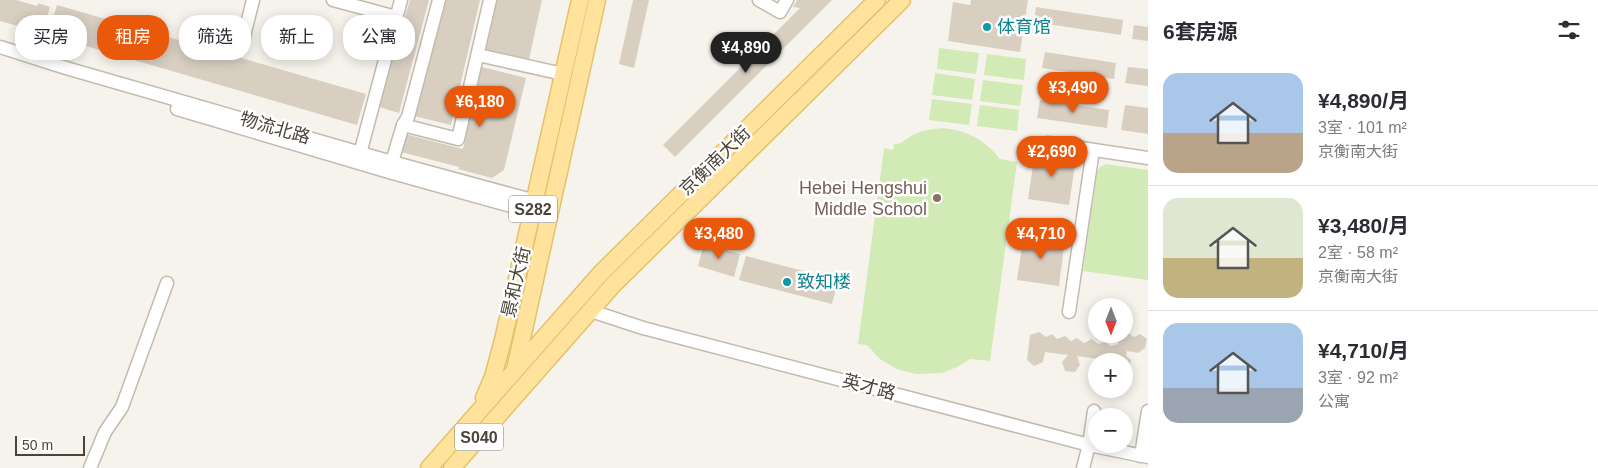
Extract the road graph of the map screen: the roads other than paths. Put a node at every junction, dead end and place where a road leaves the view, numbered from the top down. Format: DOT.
graph roads {
  1 [pos="253,0"];
  2 [pos="333,0"];
  3 [pos="401,0"];
  4 [pos="439,0"];
  5 [pos="490,0"];
  6 [pos="580,0"];
  7 [pos="597,0"];
  8 [pos="759,0"];
  9 [pos="787,0"];
  10 [pos="878,0"];
  11 [pos="902,0"];
  12 [pos="249,15"];
  13 [pos="389,15"];
  14 [pos="397,15"];
  15 [pos="0,47"];
  16 [pos="478,55"];
  17 [pos="0,56"];
  18 [pos="385,60"];
  19 [pos="563,74"];
  20 [pos="403,125"];
  21 [pos="1048,143"];
  22 [pos="361,150"];
  23 [pos="1093,150"];
  24 [pos="1148,158"];
  25 [pos="392,162"];
  26 [pos="533,206"];
  27 [pos="549,211"];
  28 [pos="167,283"];
  29 [pos="591,310"];
  30 [pos="1069,312"];
  31 [pos="515,370"];
  32 [pos="507,406"];
  33 [pos="1148,411"];
  34 [pos="476,414"];
  35 [pos="1088,445"];
  36 [pos="1088,449"];
  37 [pos="1130,453"];
  38 [pos="1145,456"];
  39 [pos="90,468"];
  40 [pos="429,468"];
  41 [pos="452,468"];
  42 [pos="1083,468"];
  1 -- 12 [label="street"];
  2 -- 13 [label="street"];
  3 -- 14 [label="street"];
  4 -- 20 [label="street"];
  5 -- 16 [label="street"];
  6 -- 19 [label="main road, 景和大街 / S282"];
  7 -- 27 [label="main road, 景和大街 / S282"];
  8 -- 9 [label="street"];
  10 -- 31 [label="main road, 京衡南大街"];
  11 -- 29 [label="main road, 京衡南大街"];
  15 -- 25 [label="street, 物流北路"];
  16 -- 19 [label="street"];
  16 -- 20 [label="street"];
  17 -- 26 [label="street, 物流北路"];
  18 -- 22 [label="street"];
  19 -- 26 [label="main road, 景和大街 / S282"];
  20 -- 25 [label="street"];
  21 -- 23 [label="street"];
  23 -- 24 [label="street"];
  23 -- 30 [label="street"];
  25 -- 26 [label="street, 物流北路"];
  26 -- 27 [label="street, 物流北路"];
  26 -- 34 [label="main road, 景和大街 / S282"];
  27 -- 31 [label="main road, 景和大街 / S282"];
  28 -- 39 [label="street"];
  29 -- 32 [label="main road, 京衡南大街"];
  29 -- 35 [label="street, 英才路"];
  31 -- 32 [label="main road, 景和大街 / S282"];
  31 -- 34 [label="main road, 京衡南大街"];
  32 -- 41 [label="main road, S040"];
  33 -- 38 [label="street"];
  34 -- 40 [label="main road, S040"];
  36 -- 42 [label="street"];
  37 -- 38 [label="street, 英才路"];
}
